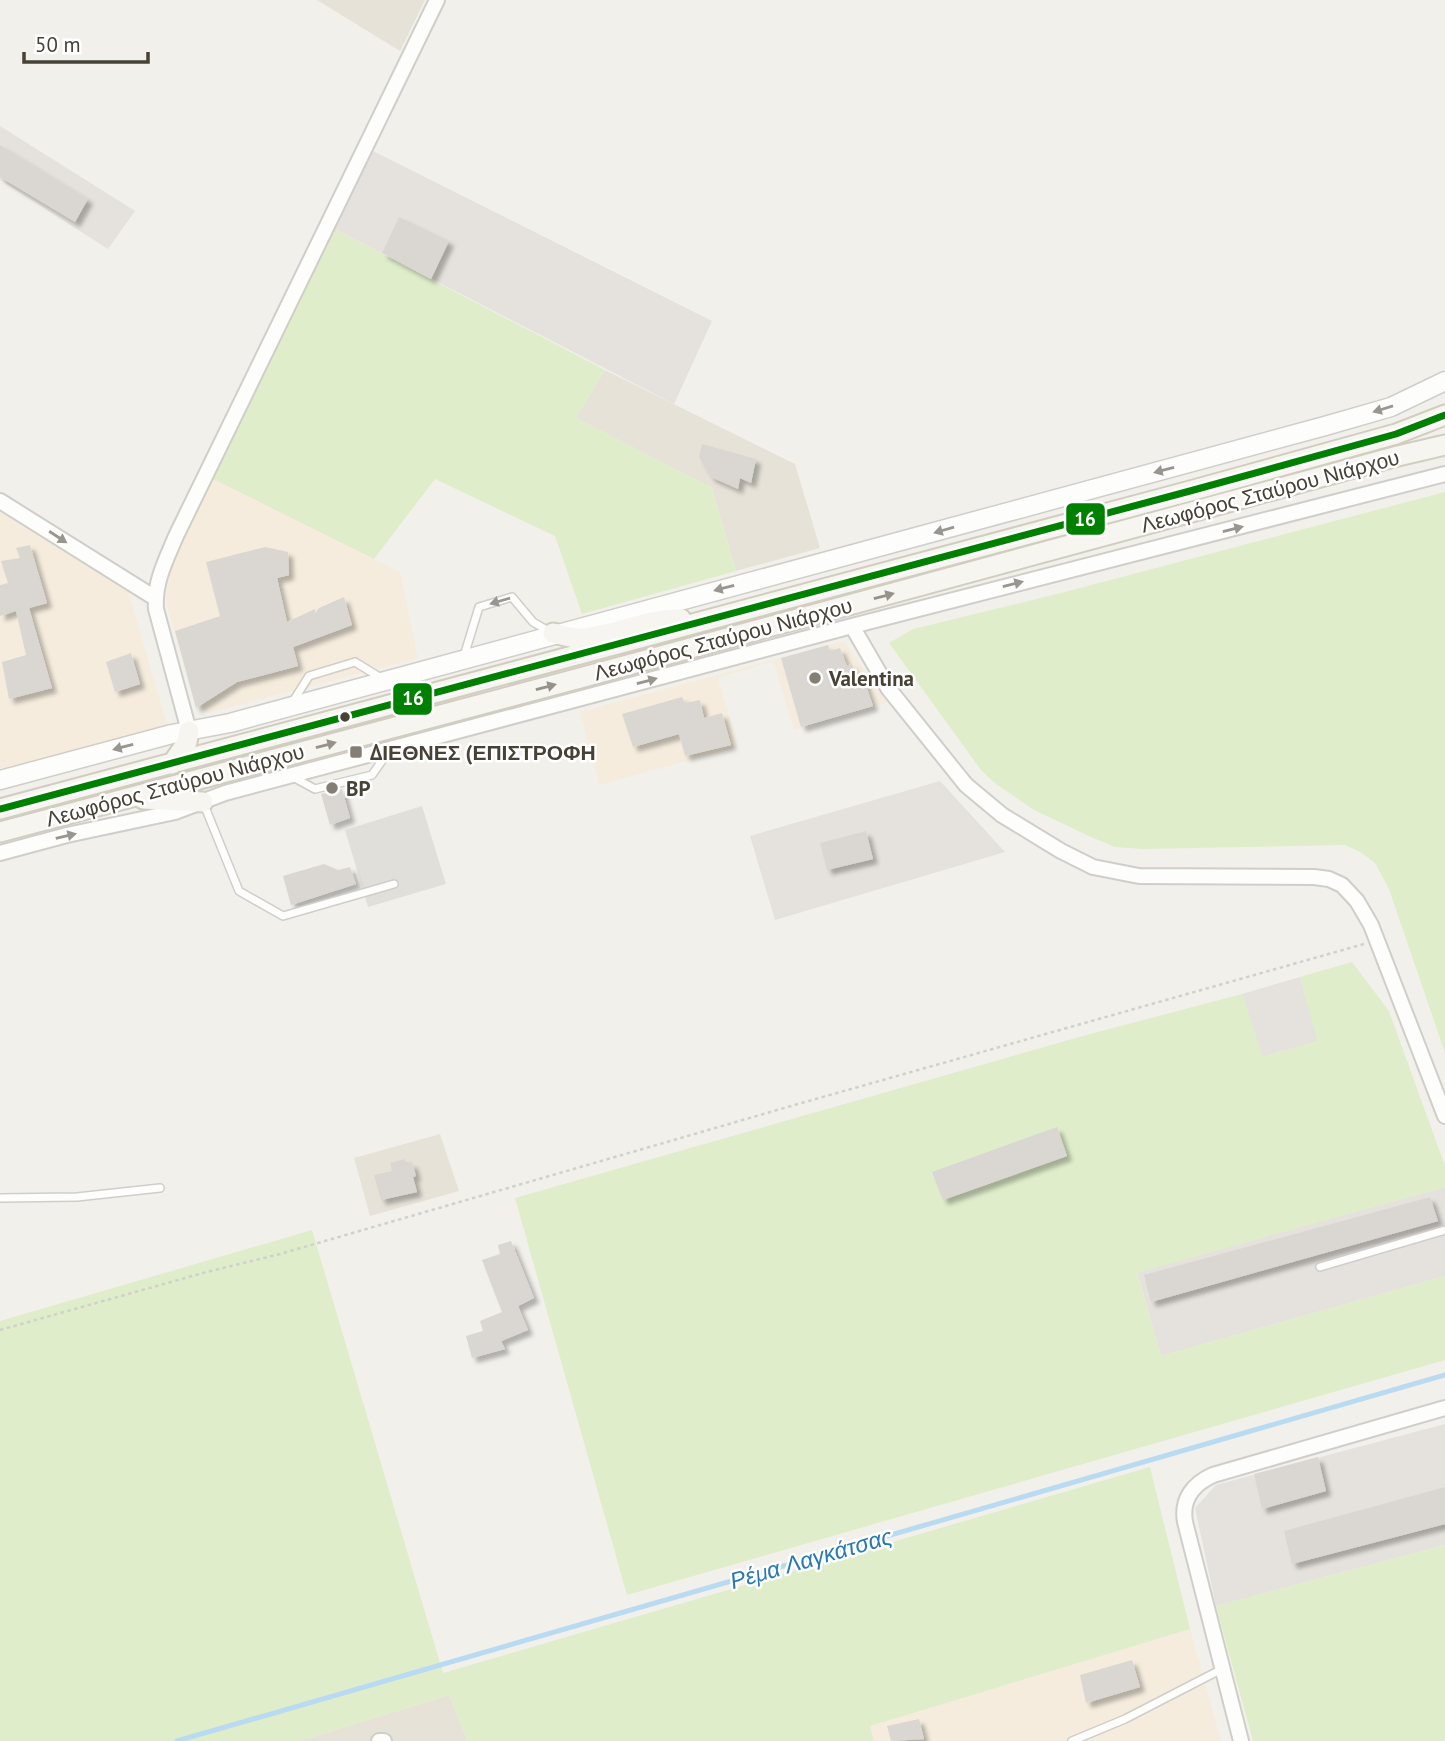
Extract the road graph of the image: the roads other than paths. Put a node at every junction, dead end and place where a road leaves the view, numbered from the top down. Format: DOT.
graph roads {
  1 [pos="437,0"];
  2 [pos="1445,381"];
  3 [pos="1445,415"];
  4 [pos="1445,445"];
  5 [pos="1445,474"];
  6 [pos="0,501"];
  7 [pos="155,598"];
  8 [pos="710,621"];
  9 [pos="852,626"];
  10 [pos="553,634"];
  11 [pos="463,659"];
  12 [pos="384,680"];
  13 [pos="291,706"];
  14 [pos="189,731"];
  15 [pos="172,764"];
  16 [pos="0,780"];
  17 [pos="128,798"];
  18 [pos="203,802"];
  19 [pos="0,809"];
  20 [pos="0,832"];
  21 [pos="0,853"];
  22 [pos="394,884"];
  23 [pos="1445,1116"];
  24 [pos="160,1188"];
  25 [pos="0,1198"];
  26 [pos="1445,1230"];
  27 [pos="1320,1267"];
  28 [pos="1445,1408"];
  29 [pos="1222,1669"];
  30 [pos="1072,1741"];
  31 [pos="1241,1741"];
  1 -- 7 [label="street"];
  2 -- 10 [label="street, one-way"];
  3 -- 8 [label="main road, Λεωφόρος Σταύρου Νιάρχου"];
  17 -- 4 [label="main road, Λεωφόρος Σταύρου Νιάρχου, one-way"];
  9 -- 5 [label="street, one-way"];
  6 -- 7 [label="street, one-way"];
  7 -- 14 [label="street"];
  8 -- 10 [label="main road"];
  8 -- 15 [label="main road, Λεωφόρος Σταύρου Νιάρχου"];
  18 -- 9 [label="street, one-way"];
  9 -- 23 [label="street"];
  10 -- 11 [label="street"];
  10 -- 11 [label="lane, one-way"];
  11 -- 12 [label="street"];
  12 -- 13 [label="street"];
  12 -- 13 [label="lane"];
  13 -- 14 [label="street"];
  14 -- 15 [label="main road"];
  14 -- 16 [label="street, one-way"];
  15 -- 19 [label="main road, Λεωφόρος Σταύρου Νιάρχου"];
  17 -- 18 [label="main road"];
  17 -- 20 [label="main road, Λεωφόρος Σταύρου Νιάρχου"];
  21 -- 18 [label="street, one-way"];
  18 -- 22 [label="lane"];
  24 -- 25 [label="lane"];
  26 -- 27 [label="lane"];
  28 -- 29 [label="street"];
  29 -- 30 [label="lane"];
  29 -- 31 [label="street"];
}
